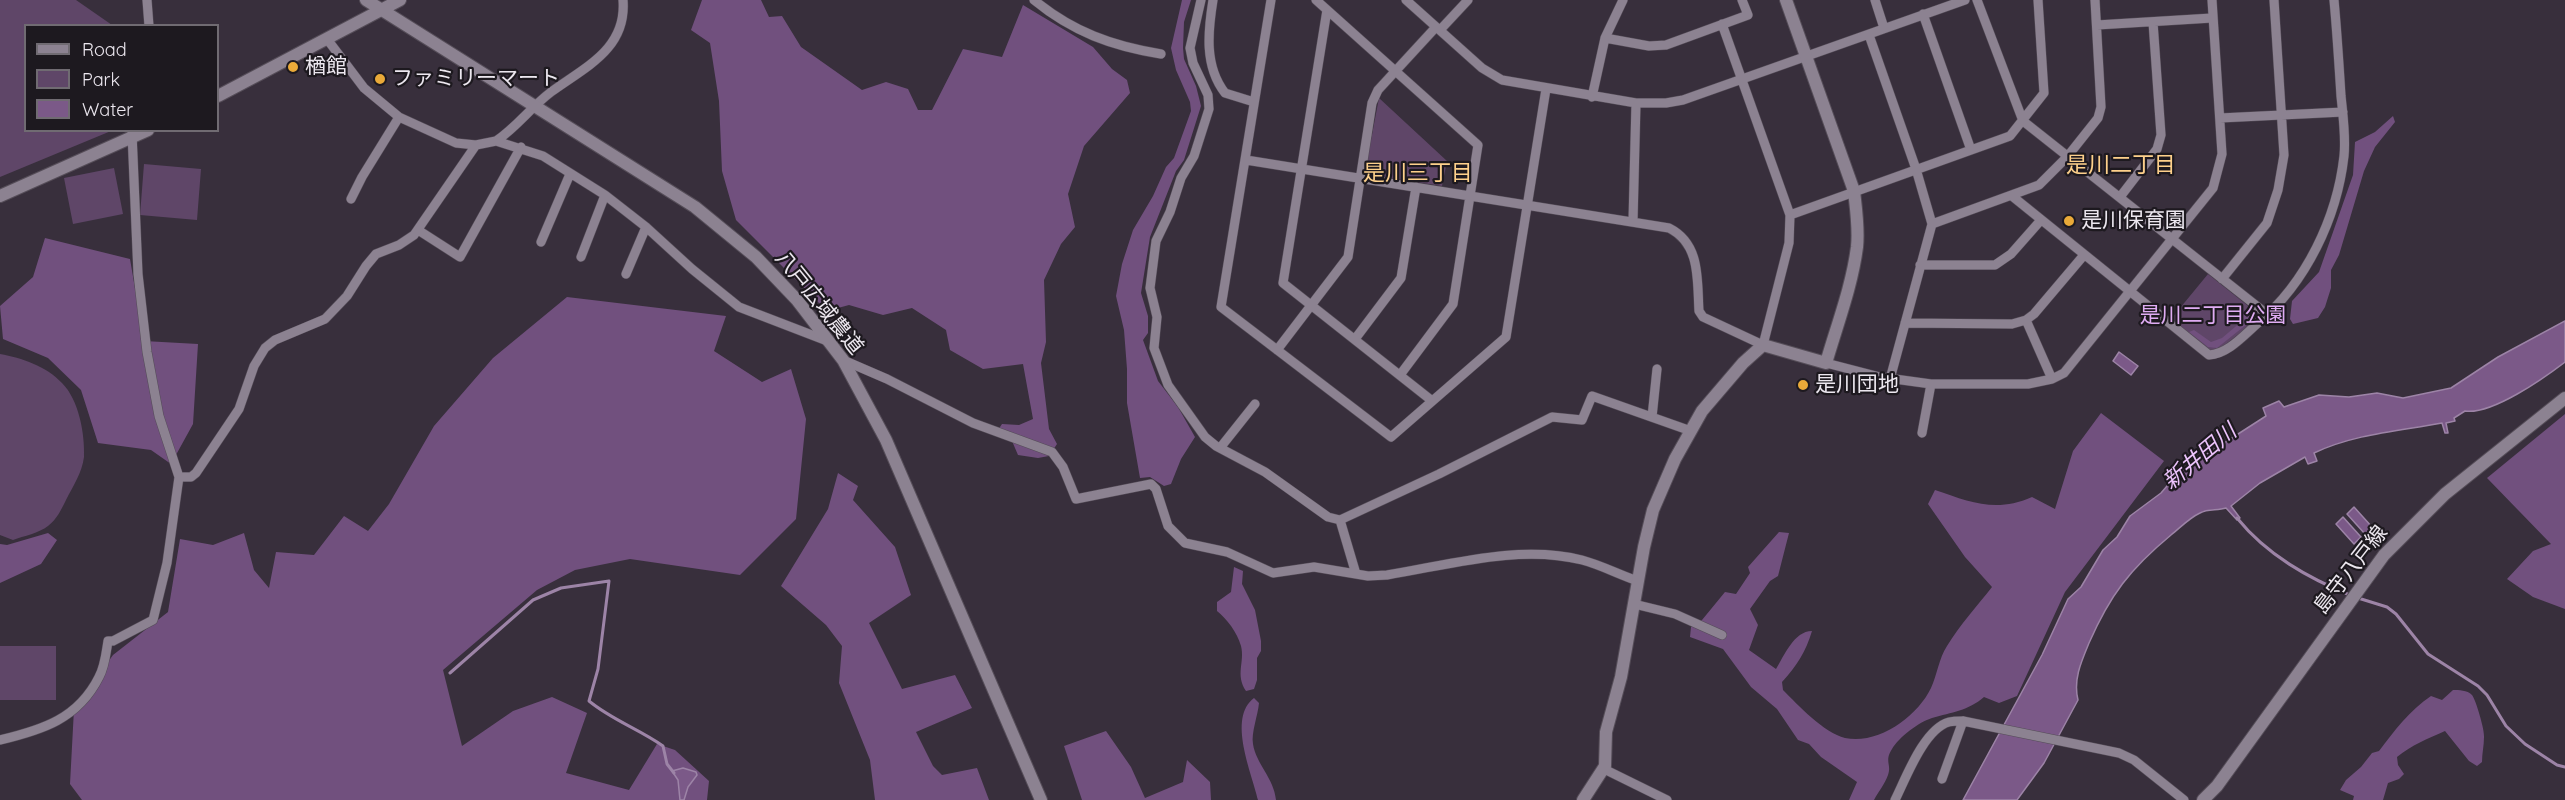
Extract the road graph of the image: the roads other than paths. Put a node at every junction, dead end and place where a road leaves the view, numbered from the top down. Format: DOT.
graph roads {
  1 [pos="147,0"];
  2 [pos="366,0"];
  3 [pos="400,0"];
  4 [pos="623,0"];
  5 [pos="1034,0"];
  6 [pos="1201,0"];
  7 [pos="1213,0"];
  8 [pos="1271,0"];
  9 [pos="1316,0"];
  10 [pos="1406,0"];
  11 [pos="1468,0"];
  12 [pos="1623,0"];
  13 [pos="1742,0"];
  14 [pos="1786,0"];
  15 [pos="1875,0"];
  16 [pos="1965,0"];
  17 [pos="1977,0"];
  18 [pos="2038,0"];
  19 [pos="2096,0"];
  20 [pos="2212,0"];
  21 [pos="2274,0"];
  22 [pos="2334,0"];
  23 [pos="382,9"];
  24 [pos="1327,10"];
  25 [pos="1923,14"];
  26 [pos="2212,18"];
  27 [pos="2153,22"];
  28 [pos="149,24"];
  29 [pos="1722,24"];
  30 [pos="2097,25"];
  31 [pos="1884,28"];
  32 [pos="1438,29"];
  33 [pos="1869,35"];
  34 [pos="1605,38"];
  35 [pos="327,39"];
  36 [pos="1161,54"];
  37 [pos="1806,56"];
  38 [pos="1395,71"];
  39 [pos="1742,79"];
  40 [pos="1546,89"];
  41 [pos="219,95"];
  42 [pos="1592,97"];
  43 [pos="1254,102"];
  44 [pos="1636,103"];
  45 [pos="536,105"];
  46 [pos="2343,112"];
  47 [pos="2281,114"];
  48 [pos="399,117"];
  49 [pos="2220,118"];
  50 [pos="2023,121"];
  51 [pos="132,134"];
  52 [pos="496,141"];
  53 [pos="476,145"];
  54 [pos="521,147"];
  55 [pos="1971,150"];
  56 [pos="2067,157"];
  57 [pos="1246,160"];
  58 [pos="1300,169"];
  59 [pos="1916,169"];
  60 [pos="570,174"];
  61 [pos="1360,178"];
  62 [pos="1416,187"];
  63 [pos="1854,191"];
  64 [pos="605,195"];
  65 [pos="0,196"];
  66 [pos="1470,196"];
  67 [pos="2012,196"];
  68 [pos="2120,197"];
  69 [pos="351,200"];
  70 [pos="1526,204"];
  71 [pos="1790,214"];
  72 [pos="2041,220"];
  73 [pos="1634,221"];
  74 [pos="1932,224"];
  75 [pos="646,227"];
  76 [pos="418,230"];
  77 [pos="2172,240"];
  78 [pos="541,242"];
  79 [pos="2084,255"];
  80 [pos="581,257"];
  81 [pos="1920,265"];
  82 [pos="626,274"];
  83 [pos="2222,279"];
  84 [pos="2130,291"];
  85 [pos="1311,306"];
  86 [pos="2268,315"];
  87 [pos="2026,320"];
  88 [pos="1905,323"];
  89 [pos="1355,339"];
  90 [pos="830,342"];
  91 [pos="1763,345"];
  92 [pos="1277,350"];
  93 [pos="843,360"];
  94 [pos="1826,363"];
  95 [pos="1657,369"];
  96 [pos="1400,375"];
  97 [pos="1890,379"];
  98 [pos="2052,379"];
  99 [pos="1931,384"];
  100 [pos="2565,398"];
  101 [pos="1431,400"];
  102 [pos="1255,404"];
  103 [pos="1652,417"];
  104 [pos="1691,431"];
  105 [pos="1922,434"];
  106 [pos="1220,448"];
  107 [pos="179,477"];
  108 [pos="1340,520"];
  109 [pos="1356,574"];
  110 [pos="1638,581"];
  111 [pos="1634,604"];
  112 [pos="1722,635"];
  113 [pos="1963,721"];
  114 [pos="0,740"];
  115 [pos="1604,769"];
  116 [pos="1942,779"];
  117 [pos="1041,800"];
  118 [pos="1583,800"];
  119 [pos="1666,800"];
  120 [pos="1895,800"];
  121 [pos="2184,800"];
  122 [pos="2204,800"];
  1 -- 28 [label="street"];
  2 -- 23 [label="street, 八戸広域農道"];
  3 -- 23 [label="street"];
  4 -- 45 [label="street"];
  5 -- 36 [label="street"];
  6 -- 106 [label="street"];
  7 -- 43 [label="street"];
  8 -- 43 [label="street"];
  9 -- 24 [label="street"];
  10 -- 32 [label="street"];
  11 -- 32 [label="street"];
  12 -- 34 [label="street"];
  13 -- 29 [label="street"];
  14 -- 37 [label="street"];
  15 -- 31 [label="street"];
  16 -- 25 [label="street"];
  17 -- 50 [label="street"];
  18 -- 50 [label="street"];
  19 -- 30 [label="street"];
  20 -- 26 [label="street"];
  21 -- 47 [label="street"];
  22 -- 46 [label="street"];
  23 -- 35 [label="street"];
  23 -- 45 [label="street, 八戸広域農道"];
  24 -- 38 [label="street"];
  24 -- 58 [label="street"];
  25 -- 31 [label="street"];
  25 -- 55 [label="street"];
  26 -- 27 [label="street"];
  26 -- 49 [label="street"];
  27 -- 30 [label="street"];
  27 -- 68 [label="street"];
  29 -- 34 [label="street"];
  29 -- 39 [label="street"];
  30 -- 56 [label="street"];
  31 -- 33 [label="street"];
  32 -- 38 [label="street"];
  32 -- 40 [label="street"];
  33 -- 37 [label="street"];
  33 -- 59 [label="street"];
  34 -- 42 [label="street"];
  35 -- 41 [label="street"];
  35 -- 48 [label="street"];
  37 -- 39 [label="street"];
  37 -- 63 [label="street"];
  38 -- 61 [label="street"];
  38 -- 66 [label="street"];
  39 -- 44 [label="street"];
  39 -- 71 [label="street"];
  40 -- 42 [label="street"];
  40 -- 70 [label="street"];
  42 -- 44 [label="street"];
  43 -- 57 [label="street"];
  44 -- 73 [label="street"];
  45 -- 52 [label="street"];
  45 -- 90 [label="street, 八戸広域農道"];
  46 -- 47 [label="street"];
  46 -- 86 [label="street"];
  47 -- 49 [label="street"];
  47 -- 83 [label="street"];
  48 -- 53 [label="street"];
  48 -- 69 [label="street"];
  49 -- 77 [label="street"];
  50 -- 55 [label="street"];
  50 -- 56 [label="street"];
  51 -- 65 [label="street"];
  51 -- 107 [label="street"];
  52 -- 53 [label="street"];
  52 -- 54 [label="street"];
  53 -- 76 [label="street"];
  54 -- 60 [label="street"];
  54 -- 76 [label="street"];
  55 -- 59 [label="street"];
  56 -- 67 [label="street"];
  56 -- 68 [label="street"];
  57 -- 58 [label="street"];
  57 -- 92 [label="street"];
  58 -- 61 [label="street"];
  58 -- 85 [label="street"];
  59 -- 63 [label="street"];
  59 -- 74 [label="street"];
  60 -- 64 [label="street"];
  60 -- 78 [label="street"];
  61 -- 62 [label="street"];
  61 -- 85 [label="street"];
  62 -- 66 [label="street"];
  62 -- 89 [label="street"];
  63 -- 71 [label="street"];
  63 -- 94 [label="street"];
  64 -- 75 [label="street"];
  64 -- 80 [label="street"];
  66 -- 70 [label="street"];
  66 -- 96 [label="street"];
  67 -- 72 [label="street"];
  67 -- 74 [label="street"];
  68 -- 77 [label="street"];
  70 -- 73 [label="street"];
  70 -- 101 [label="street"];
  71 -- 91 [label="street"];
  72 -- 79 [label="street"];
  72 -- 81 [label="street"];
  73 -- 91 [label="street"];
  74 -- 81 [label="street"];
  75 -- 82 [label="street"];
  75 -- 90 [label="street"];
  76 -- 107 [label="street"];
  77 -- 83 [label="street"];
  77 -- 84 [label="street"];
  79 -- 84 [label="street"];
  79 -- 87 [label="street"];
  81 -- 88 [label="street"];
  83 -- 86 [label="street"];
  84 -- 86 [label="street"];
  84 -- 98 [label="street"];
  85 -- 89 [label="street"];
  85 -- 92 [label="street"];
  87 -- 88 [label="street"];
  87 -- 98 [label="street"];
  88 -- 97 [label="street"];
  89 -- 96 [label="street"];
  90 -- 93 [label="street, 八戸広域農道"];
  91 -- 94 [label="street"];
  91 -- 104 [label="street"];
  92 -- 101 [label="street"];
  93 -- 109 [label="street"];
  93 -- 117 [label="street, 八戸広域農道"];
  94 -- 97 [label="street"];
  95 -- 103 [label="street"];
  96 -- 101 [label="street"];
  97 -- 99 [label="street"];
  98 -- 99 [label="street"];
  99 -- 105 [label="street"];
  100 -- 122 [label="street, 島守八戸線"];
  102 -- 106 [label="street"];
  103 -- 104 [label="street"];
  103 -- 108 [label="street"];
  104 -- 110 [label="street"];
  106 -- 108 [label="street"];
  107 -- 114 [label="street"];
  108 -- 109 [label="street"];
  109 -- 110 [label="street"];
  110 -- 111 [label="street"];
  111 -- 112 [label="street"];
  111 -- 115 [label="street"];
  113 -- 116 [label="street"];
  113 -- 120 [label="street"];
  113 -- 121 [label="street"];
  115 -- 118 [label="street"];
  115 -- 119 [label="street"];
}
